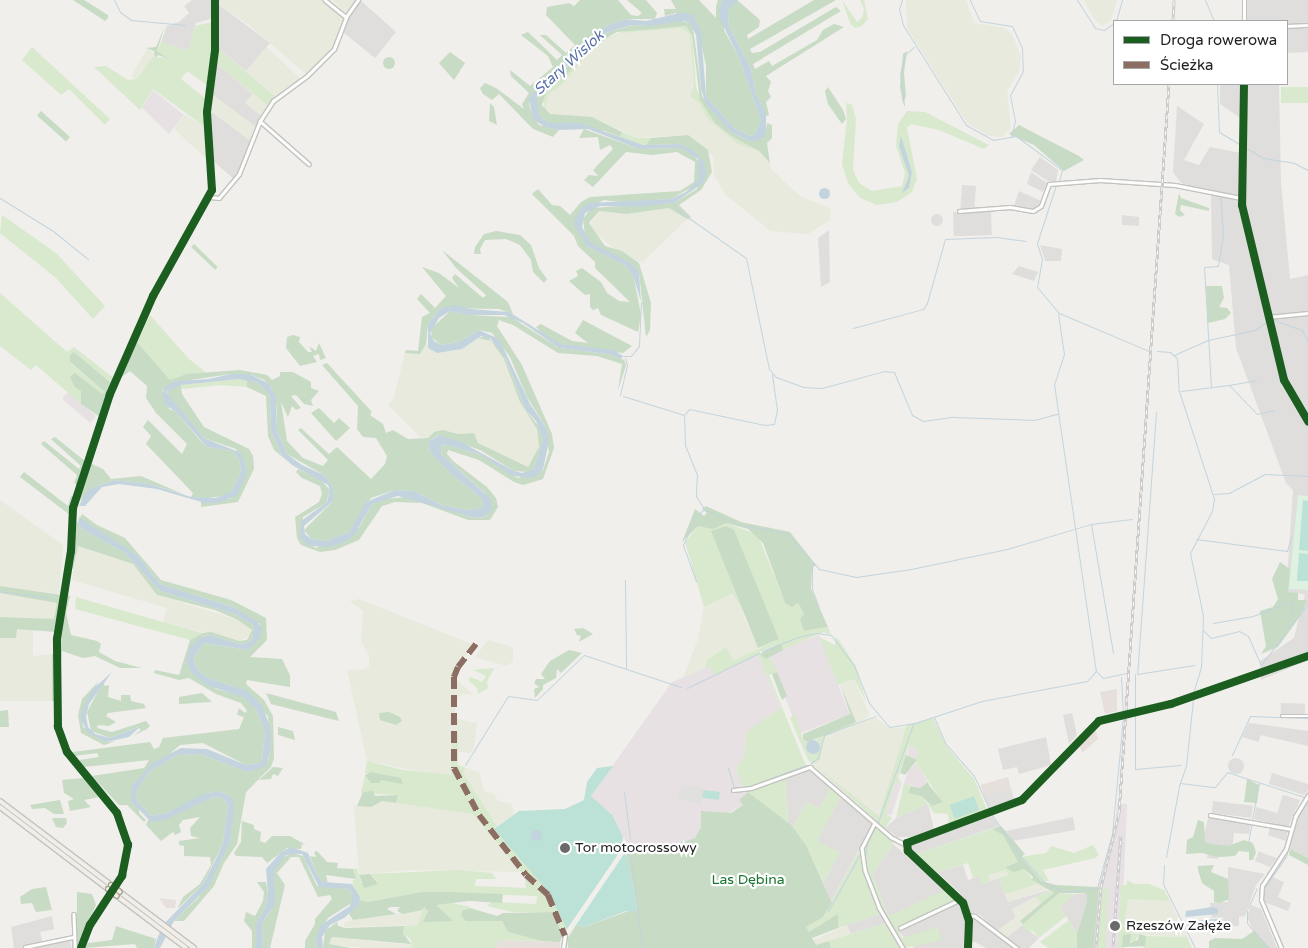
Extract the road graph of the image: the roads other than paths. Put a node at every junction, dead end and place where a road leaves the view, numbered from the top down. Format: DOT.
graph roads {
  1 [pos="215,0"];
  2 [pos="325,0"];
  3 [pos="358,0"];
  4 [pos="1244,0"];
  5 [pos="346,17"];
  6 [pos="1244,20"];
  7 [pos="1308,25"];
  8 [pos="1288,26"];
  9 [pos="1244,85"];
  10 [pos="260,121"];
  11 [pos="309,164"];
  12 [pos="210,197"];
  13 [pos="1241,198"];
  14 [pos="959,211"];
  15 [pos="1308,313"];
  16 [pos="1268,317"];
  17 [pos="1308,421"];
  18 [pos="1308,656"];
  19 [pos="1282,716"];
  20 [pos="1308,716"];
  21 [pos="732,790"];
  22 [pos="1308,795"];
  23 [pos="0,801"];
  24 [pos="0,807"];
  25 [pos="1210,815"];
  26 [pos="875,823"];
  27 [pos="1291,828"];
  28 [pos="906,845"];
  29 [pos="109,887"];
  30 [pos="119,894"];
  31 [pos="960,899"];
  32 [pos="74,914"];
  33 [pos="968,915"];
  34 [pos="900,928"];
  35 [pos="174,935"];
  36 [pos="565,936"];
  37 [pos="73,937"];
  38 [pos="25,947"];
  39 [pos="75,948"];
  40 [pos="81,948"];
  41 [pos="186,948"];
  42 [pos="194,948"];
  43 [pos="563,948"];
  44 [pos="903,948"];
  45 [pos="968,948"];
  46 [pos="1017,948"];
  47 [pos="1281,948"];
  1 -- 12 [label="street"];
  2 -- 5 [label="street"];
  3 -- 5 [label="street"];
  4 -- 6 [label="street"];
  5 -- 10 [label="street"];
  7 -- 8 [label="street"];
  9 -- 13 [label="street"];
  10 -- 11 [label="street"];
  10 -- 12 [label="street"];
  12 -- 40 [label="street"];
  13 -- 14 [label="street"];
  13 -- 16 [label="street"];
  15 -- 16 [label="street"];
  16 -- 17 [label="street"];
  18 -- 28 [label="street"];
  19 -- 20 [label="street"];
  21 -- 26 [label="street"];
  22 -- 27 [label="street"];
  23 -- 29 [label="main road"];
  24 -- 29 [label="main road"];
  25 -- 27 [label="street"];
  26 -- 28 [label="street"];
  26 -- 44 [label="street"];
  27 -- 47 [label="street"];
  28 -- 31 [label="street"];
  29 -- 30 [label="main road, bridge"];
  30 -- 35 [label="main road"];
  30 -- 35 [label="main road"];
  31 -- 33 [label="street"];
  31 -- 34 [label="street"];
  32 -- 37 [label="street"];
  33 -- 45 [label="street"];
  33 -- 46 [label="street"];
  35 -- 41 [label="main road"];
  35 -- 42 [label="main road"];
  36 -- 43 [label="street"];
  37 -- 38 [label="street"];
  37 -- 39 [label="street"];
}
